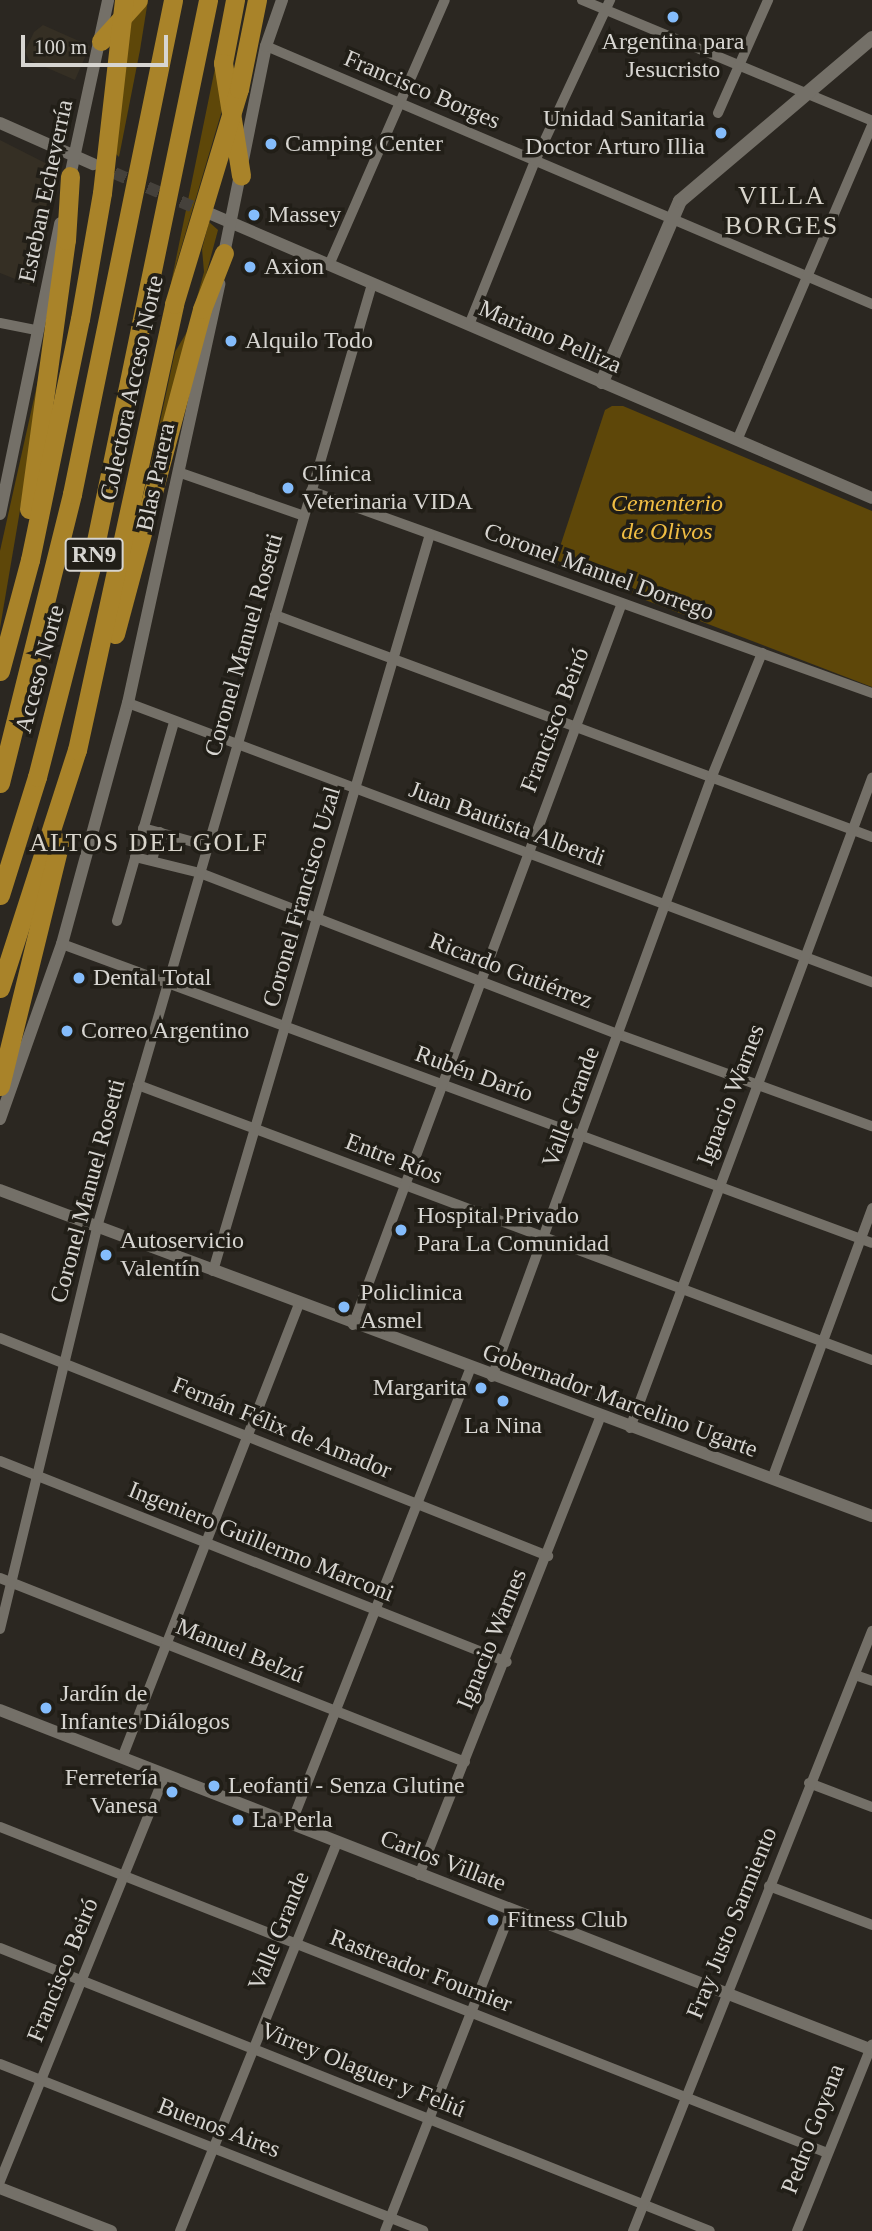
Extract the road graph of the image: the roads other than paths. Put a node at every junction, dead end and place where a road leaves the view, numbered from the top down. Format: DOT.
graph roads {
  1 [pos="108,0"];
  2 [pos="124,0"];
  3 [pos="138,0"];
  4 [pos="173,0"];
  5 [pos="208,0"];
  6 [pos="235,0"];
  7 [pos="257,0"];
  8 [pos="282,0"];
  9 [pos="445,0"];
  10 [pos="582,0"];
  11 [pos="768,0"];
  12 [pos="608,5"];
  13 [pos="872,38"];
  14 [pos="101,41"];
  15 [pos="266,46"];
  16 [pos="740,64"];
  17 [pos="807,93"];
  18 [pos="401,104"];
  19 [pos="718,113"];
  20 [pos="0,123"];
  21 [pos="872,123"];
  22 [pos="75,156"];
  23 [pos="535,161"];
  24 [pos="93,164"];
  25 [pos="70,176"];
  26 [pos="241,176"];
  27 [pos="204,216"];
  28 [pos="671,218"];
  29 [pos="231,223"];
  30 [pos="224,253"];
  31 [pos="330,265"];
  32 [pos="809,276"];
  33 [pos="373,284"];
  34 [pos="872,304"];
  35 [pos="0,323"];
  36 [pos="469,325"];
  37 [pos="36,330"];
  38 [pos="602,382"];
  39 [pos="738,438"];
  40 [pos="178,472"];
  41 [pos="311,491"];
  42 [pos="872,498"];
  43 [pos="0,514"];
  44 [pos="304,516"];
  45 [pos="430,534"];
  46 [pos="622,603"];
  47 [pos="275,615"];
  48 [pos="11,631"];
  49 [pos="762,653"];
  50 [pos="392,659"];
  51 [pos="0,671"];
  52 [pos="872,693"];
  53 [pos="128,704"];
  54 [pos="174,722"];
  55 [pos="573,725"];
  56 [pos="237,747"];
  57 [pos="77,750"];
  58 [pos="712,776"];
  59 [pos="872,778"];
  60 [pos="0,783"];
  61 [pos="356,790"];
  62 [pos="144,828"];
  63 [pos="852,829"];
  64 [pos="160,832"];
  65 [pos="872,837"];
  66 [pos="208,846"];
  67 [pos="527,854"];
  68 [pos="135,857"];
  69 [pos="152,860"];
  70 [pos="200,873"];
  71 [pos="0,895"];
  72 [pos="668,906"];
  73 [pos="317,919"];
  74 [pos="117,921"];
  75 [pos="62,944"];
  76 [pos="805,957"];
  77 [pos="480,982"];
  78 [pos="872,982"];
  79 [pos="167,984"];
  80 [pos="0,988"];
  81 [pos="285,1029"];
  82 [pos="620,1035"];
  83 [pos="442,1083"];
  84 [pos="138,1085"];
  85 [pos="757,1085"];
  86 [pos="0,1086"];
  87 [pos="0,1119"];
  88 [pos="872,1126"];
  89 [pos="255,1129"];
  90 [pos="583,1137"];
  91 [pos="403,1185"];
  92 [pos="719,1187"];
  93 [pos="0,1190"];
  94 [pos="872,1208"];
  95 [pos="97,1227"];
  96 [pos="860,1239"];
  97 [pos="544,1241"];
  98 [pos="872,1243"];
  99 [pos="213,1271"];
  100 [pos="680,1290"];
  101 [pos="299,1304"];
  102 [pos="353,1325"];
  103 [pos="0,1338"];
  104 [pos="821,1342"];
  105 [pos="872,1360"];
  106 [pos="63,1364"];
  107 [pos="470,1369"];
  108 [pos="492,1377"];
  109 [pos="600,1417"];
  110 [pos="630,1428"];
  111 [pos="250,1438"];
  112 [pos="0,1461"];
  113 [pos="37,1476"];
  114 [pos="772,1479"];
  115 [pos="416,1504"];
  116 [pos="872,1516"];
  117 [pos="208,1544"];
  118 [pos="548,1556"];
  119 [pos="0,1578"];
  120 [pos="12,1582"];
  121 [pos="374,1609"];
  122 [pos="0,1629"];
  123 [pos="872,1631"];
  124 [pos="167,1645"];
  125 [pos="507,1662"];
  126 [pos="855,1675"];
  127 [pos="872,1681"];
  128 [pos="0,1710"];
  129 [pos="332,1710"];
  130 [pos="122,1758"];
  131 [pos="466,1762"];
  132 [pos="165,1775"];
  133 [pos="809,1783"];
  134 [pos="872,1807"];
  135 [pos="291,1824"];
  136 [pos="0,1828"];
  137 [pos="337,1842"];
  138 [pos="419,1875"];
  139 [pos="122,1877"];
  140 [pos="769,1886"];
  141 [pos="512,1911"];
  142 [pos="872,1926"];
  143 [pos="296,1945"];
  144 [pos="0,1948"];
  145 [pos="81,1982"];
  146 [pos="726,1995"];
  147 [pos="471,2013"];
  148 [pos="254,2048"];
  149 [pos="871,2048"];
  150 [pos="0,2064"];
  151 [pos="41,2081"];
  152 [pos="685,2097"];
  153 [pos="431,2119"];
  154 [pos="213,2148"];
  155 [pos="827,2152"];
  156 [pos="0,2181"];
  157 [pos="0,2188"];
  158 [pos="643,2205"];
  159 [pos="390,2218"];
  160 [pos="111,2231"];
  161 [pos="180,2231"];
  162 [pos="385,2231"];
  163 [pos="423,2231"];
  164 [pos="633,2231"];
  165 [pos="710,2231"];
  166 [pos="797,2231"];
  1 -- 14 [label="street, Esteban Echeverría"];
  2 -- 48 [label="highway"];
  3 -- 14 [label="highway"];
  4 -- 60 [label="highway, Acceso Norte / RN9"];
  5 -- 71 [label="highway, Acceso Norte / RN9"];
  6 -- 26 [label="highway"];
  7 -- 27 [label="highway, Colectora Acceso Norte"];
  8 -- 15 [label="street, Blas Parera"];
  9 -- 18 [label="street"];
  10 -- 12 [label="street"];
  11 -- 16 [label="street"];
  12 -- 16 [label="street"];
  12 -- 23 [label="street"];
  13 -- 17 [label="main road"];
  14 -- 22 [label="street, Esteban Echeverría"];
  15 -- 18 [label="street, Francisco Borges"];
  15 -- 26 [label="street, Blas Parera"];
  16 -- 17 [label="street"];
  16 -- 19 [label="street"];
  17 -- 21 [label="street"];
  17 -- 28 [label="main road"];
  18 -- 23 [label="street, Francisco Borges"];
  18 -- 31 [label="street"];
  20 -- 22 [label="street"];
  21 -- 32 [label="street"];
  22 -- 24 [label="street"];
  22 -- 25 [label="street, Esteban Echeverría"];
  23 -- 28 [label="street, Francisco Borges"];
  23 -- 36 [label="street"];
  25 -- 37 [label="street, Esteban Echeverría"];
  25 -- 48 [label="highway"];
  26 -- 29 [label="street, Blas Parera"];
  27 -- 29 [label="street, Mariano Pelliza"];
  27 -- 57 [label="highway, Colectora Acceso Norte"];
  28 -- 32 [label="street, Francisco Borges"];
  28 -- 38 [label="main road"];
  29 -- 30 [label="street, Blas Parera"];
  29 -- 31 [label="street, Mariano Pelliza"];
  30 -- 40 [label="street, Blas Parera"];
  30 -- 57 [label="highway"];
  31 -- 33 [label="street, Mariano Pelliza"];
  32 -- 34 [label="street, Francisco Borges"];
  32 -- 39 [label="street"];
  33 -- 36 [label="street, Mariano Pelliza"];
  33 -- 41 [label="street, Coronel Manuel Rosetti"];
  35 -- 37 [label="street"];
  36 -- 38 [label="street, Mariano Pelliza"];
  37 -- 43 [label="street, Esteban Echeverría"];
  38 -- 39 [label="street, Mariano Pelliza"];
  39 -- 42 [label="street, Mariano Pelliza"];
  40 -- 44 [label="street"];
  40 -- 53 [label="street, Blas Parera"];
  41 -- 44 [label="street, Coronel Manuel Rosetti"];
  41 -- 45 [label="street, Coronel Manuel Dorrego"];
  44 -- 47 [label="street, Coronel Manuel Rosetti"];
  45 -- 46 [label="street, Coronel Manuel Dorrego"];
  45 -- 50 [label="street, Coronel Francisco Uzal"];
  46 -- 49 [label="street, Coronel Manuel Dorrego"];
  46 -- 55 [label="street, Francisco Beiró"];
  47 -- 50 [label="street"];
  47 -- 56 [label="street, Coronel Manuel Rosetti"];
  48 -- 51 [label="highway"];
  49 -- 52 [label="street, Coronel Manuel Dorrego"];
  49 -- 58 [label="street, Valle Grande"];
  50 -- 55 [label="street"];
  50 -- 61 [label="street, Coronel Francisco Uzal"];
  53 -- 54 [label="street, Juan Bautista Alberdi"];
  53 -- 75 [label="street, Blas Parera"];
  54 -- 56 [label="street, Juan Bautista Alberdi"];
  54 -- 62 [label="street"];
  55 -- 58 [label="street"];
  55 -- 67 [label="street, Francisco Beiró"];
  56 -- 61 [label="street, Juan Bautista Alberdi"];
  56 -- 66 [label="street, Coronel Manuel Rosetti"];
  57 -- 80 [label="highway, Colectora Acceso Norte"];
  57 -- 86 [label="highway"];
  58 -- 63 [label="street"];
  58 -- 72 [label="street, Valle Grande"];
  59 -- 63 [label="street, Ignacio Warnes"];
  61 -- 67 [label="street, Juan Bautista Alberdi"];
  61 -- 73 [label="street, Coronel Francisco Uzal"];
  62 -- 64 [label="street"];
  62 -- 68 [label="street"];
  63 -- 65 [label="street"];
  63 -- 76 [label="street, Ignacio Warnes"];
  64 -- 66 [label="street"];
  64 -- 69 [label="street"];
  66 -- 70 [label="street, Coronel Manuel Rosetti"];
  67 -- 72 [label="street, Juan Bautista Alberdi"];
  67 -- 77 [label="street, Francisco Beiró"];
  68 -- 69 [label="street, Ricardo Gutiérrez"];
  68 -- 74 [label="street"];
  69 -- 70 [label="street, Ricardo Gutiérrez"];
  70 -- 73 [label="street, Ricardo Gutiérrez"];
  70 -- 79 [label="street, Coronel Manuel Rosetti"];
  72 -- 76 [label="street, Juan Bautista Alberdi"];
  72 -- 82 [label="street, Valle Grande"];
  73 -- 77 [label="street, Ricardo Gutiérrez"];
  73 -- 81 [label="street, Coronel Francisco Uzal"];
  75 -- 79 [label="street, Rubén Darío"];
  75 -- 87 [label="street, Blas Parera"];
  76 -- 78 [label="street, Juan Bautista Alberdi"];
  76 -- 85 [label="street, Ignacio Warnes"];
  77 -- 82 [label="street, Ricardo Gutiérrez"];
  77 -- 83 [label="street, Francisco Beiró"];
  79 -- 81 [label="street, Rubén Darío"];
  79 -- 84 [label="street, Coronel Manuel Rosetti"];
  81 -- 83 [label="street, Rubén Darío"];
  81 -- 89 [label="street, Coronel Francisco Uzal"];
  82 -- 85 [label="street, Ricardo Gutiérrez"];
  82 -- 90 [label="street, Valle Grande"];
  83 -- 90 [label="street, Rubén Darío"];
  83 -- 91 [label="street, Francisco Beiró"];
  84 -- 89 [label="street, Entre Ríos"];
  84 -- 95 [label="street, Coronel Manuel Rosetti"];
  85 -- 88 [label="street, Ricardo Gutiérrez"];
  85 -- 92 [label="street, Ignacio Warnes"];
  89 -- 91 [label="street, Entre Ríos"];
  89 -- 99 [label="street, Coronel Francisco Uzal"];
  90 -- 92 [label="street, Rubén Darío"];
  90 -- 97 [label="street, Valle Grande"];
  91 -- 97 [label="street, Entre Ríos"];
  91 -- 102 [label="street, Francisco Beiró"];
  92 -- 96 [label="street, Rubén Darío"];
  92 -- 100 [label="street, Ignacio Warnes"];
  93 -- 95 [label="street, Gobernador Marcelino Ugarte"];
  94 -- 96 [label="street"];
  95 -- 99 [label="street, Gobernador Marcelino Ugarte"];
  95 -- 106 [label="street, Coronel Manuel Rosetti"];
  96 -- 98 [label="street, Rubén Darío"];
  96 -- 104 [label="street"];
  97 -- 100 [label="street, Entre Ríos"];
  97 -- 108 [label="street, Valle Grande"];
  99 -- 101 [label="street, Gobernador Marcelino Ugarte"];
  100 -- 104 [label="street, Entre Ríos"];
  100 -- 110 [label="street, Ignacio Warnes"];
  101 -- 102 [label="street, Gobernador Marcelino Ugarte"];
  101 -- 111 [label="street"];
  102 -- 107 [label="street, Gobernador Marcelino Ugarte"];
  103 -- 106 [label="street, Fernán Félix de Amador"];
  104 -- 105 [label="street, Entre Ríos"];
  104 -- 114 [label="street"];
  106 -- 111 [label="street, Fernán Félix de Amador"];
  106 -- 113 [label="street, Coronel Manuel Rosetti"];
  107 -- 108 [label="street, Gobernador Marcelino Ugarte"];
  107 -- 115 [label="street"];
  108 -- 109 [label="street, Gobernador Marcelino Ugarte"];
  109 -- 110 [label="street, Gobernador Marcelino Ugarte"];
  109 -- 118 [label="street, Ignacio Warnes"];
  110 -- 114 [label="street, Gobernador Marcelino Ugarte"];
  111 -- 115 [label="street, Fernán Félix de Amador"];
  111 -- 117 [label="street"];
  112 -- 113 [label="street, Ingeniero Guillermo Marconi"];
  113 -- 117 [label="street, Ingeniero Guillermo Marconi"];
  113 -- 120 [label="street, Coronel Manuel Rosetti"];
  114 -- 116 [label="street, Gobernador Marcelino Ugarte"];
  115 -- 118 [label="street, Fernán Félix de Amador"];
  115 -- 121 [label="street"];
  117 -- 121 [label="street, Ingeniero Guillermo Marconi"];
  117 -- 124 [label="street"];
  118 -- 125 [label="street, Ignacio Warnes"];
  119 -- 120 [label="street, Manuel Belzú"];
  120 -- 122 [label="street, Coronel Manuel Rosetti"];
  120 -- 124 [label="street, Manuel Belzú"];
  121 -- 125 [label="street, Ingeniero Guillermo Marconi"];
  121 -- 129 [label="street"];
  123 -- 126 [label="street, Fray Justo Sarmiento"];
  124 -- 129 [label="street, Manuel Belzú"];
  124 -- 130 [label="street"];
  125 -- 131 [label="street, Ignacio Warnes"];
  126 -- 127 [label="street"];
  126 -- 133 [label="street, Fray Justo Sarmiento"];
  128 -- 130 [label="street, Carlos Villate"];
  129 -- 131 [label="street, Manuel Belzú"];
  129 -- 135 [label="street"];
  130 -- 132 [label="street, Carlos Villate"];
  131 -- 138 [label="street, Ignacio Warnes"];
  132 -- 135 [label="street, Carlos Villate"];
  132 -- 139 [label="street, Francisco Beiró"];
  133 -- 134 [label="street"];
  133 -- 140 [label="street, Fray Justo Sarmiento"];
  135 -- 137 [label="street, Carlos Villate"];
  136 -- 139 [label="street, Rastreador Fournier"];
  137 -- 138 [label="street, Carlos Villate"];
  137 -- 143 [label="street, Valle Grande"];
  138 -- 141 [label="street, Carlos Villate"];
  139 -- 143 [label="street, Rastreador Fournier"];
  139 -- 145 [label="street, Francisco Beiró"];
  140 -- 142 [label="street"];
  140 -- 146 [label="street, Fray Justo Sarmiento"];
  141 -- 146 [label="street, Carlos Villate"];
  141 -- 147 [label="street"];
  143 -- 147 [label="street, Rastreador Fournier"];
  143 -- 148 [label="street, Valle Grande"];
  144 -- 145 [label="street, Virrey Olaguer y Feliú"];
  145 -- 148 [label="street, Virrey Olaguer y Feliú"];
  145 -- 151 [label="street, Francisco Beiró"];
  146 -- 149 [label="street, Carlos Villate"];
  146 -- 152 [label="street, Fray Justo Sarmiento"];
  147 -- 152 [label="street, Rastreador Fournier"];
  147 -- 153 [label="street"];
  148 -- 153 [label="street, Virrey Olaguer y Feliú"];
  148 -- 154 [label="street, Valle Grande"];
  149 -- 155 [label="street, Pedro Goyena"];
  150 -- 151 [label="street, Buenos Aires"];
  151 -- 154 [label="street, Buenos Aires"];
  151 -- 156 [label="street, Francisco Beiró"];
  152 -- 155 [label="street, Rastreador Fournier"];
  152 -- 158 [label="street, Fray Justo Sarmiento"];
  153 -- 158 [label="street, Virrey Olaguer y Feliú"];
  153 -- 159 [label="street"];
  154 -- 159 [label="street, Buenos Aires"];
  154 -- 161 [label="street, Valle Grande"];
  155 -- 166 [label="street, Pedro Goyena"];
  157 -- 160 [label="street"];
  158 -- 164 [label="street, Fray Justo Sarmiento"];
  158 -- 165 [label="street, Virrey Olaguer y Feliú"];
  159 -- 162 [label="street"];
  159 -- 163 [label="street, Buenos Aires"];
}
